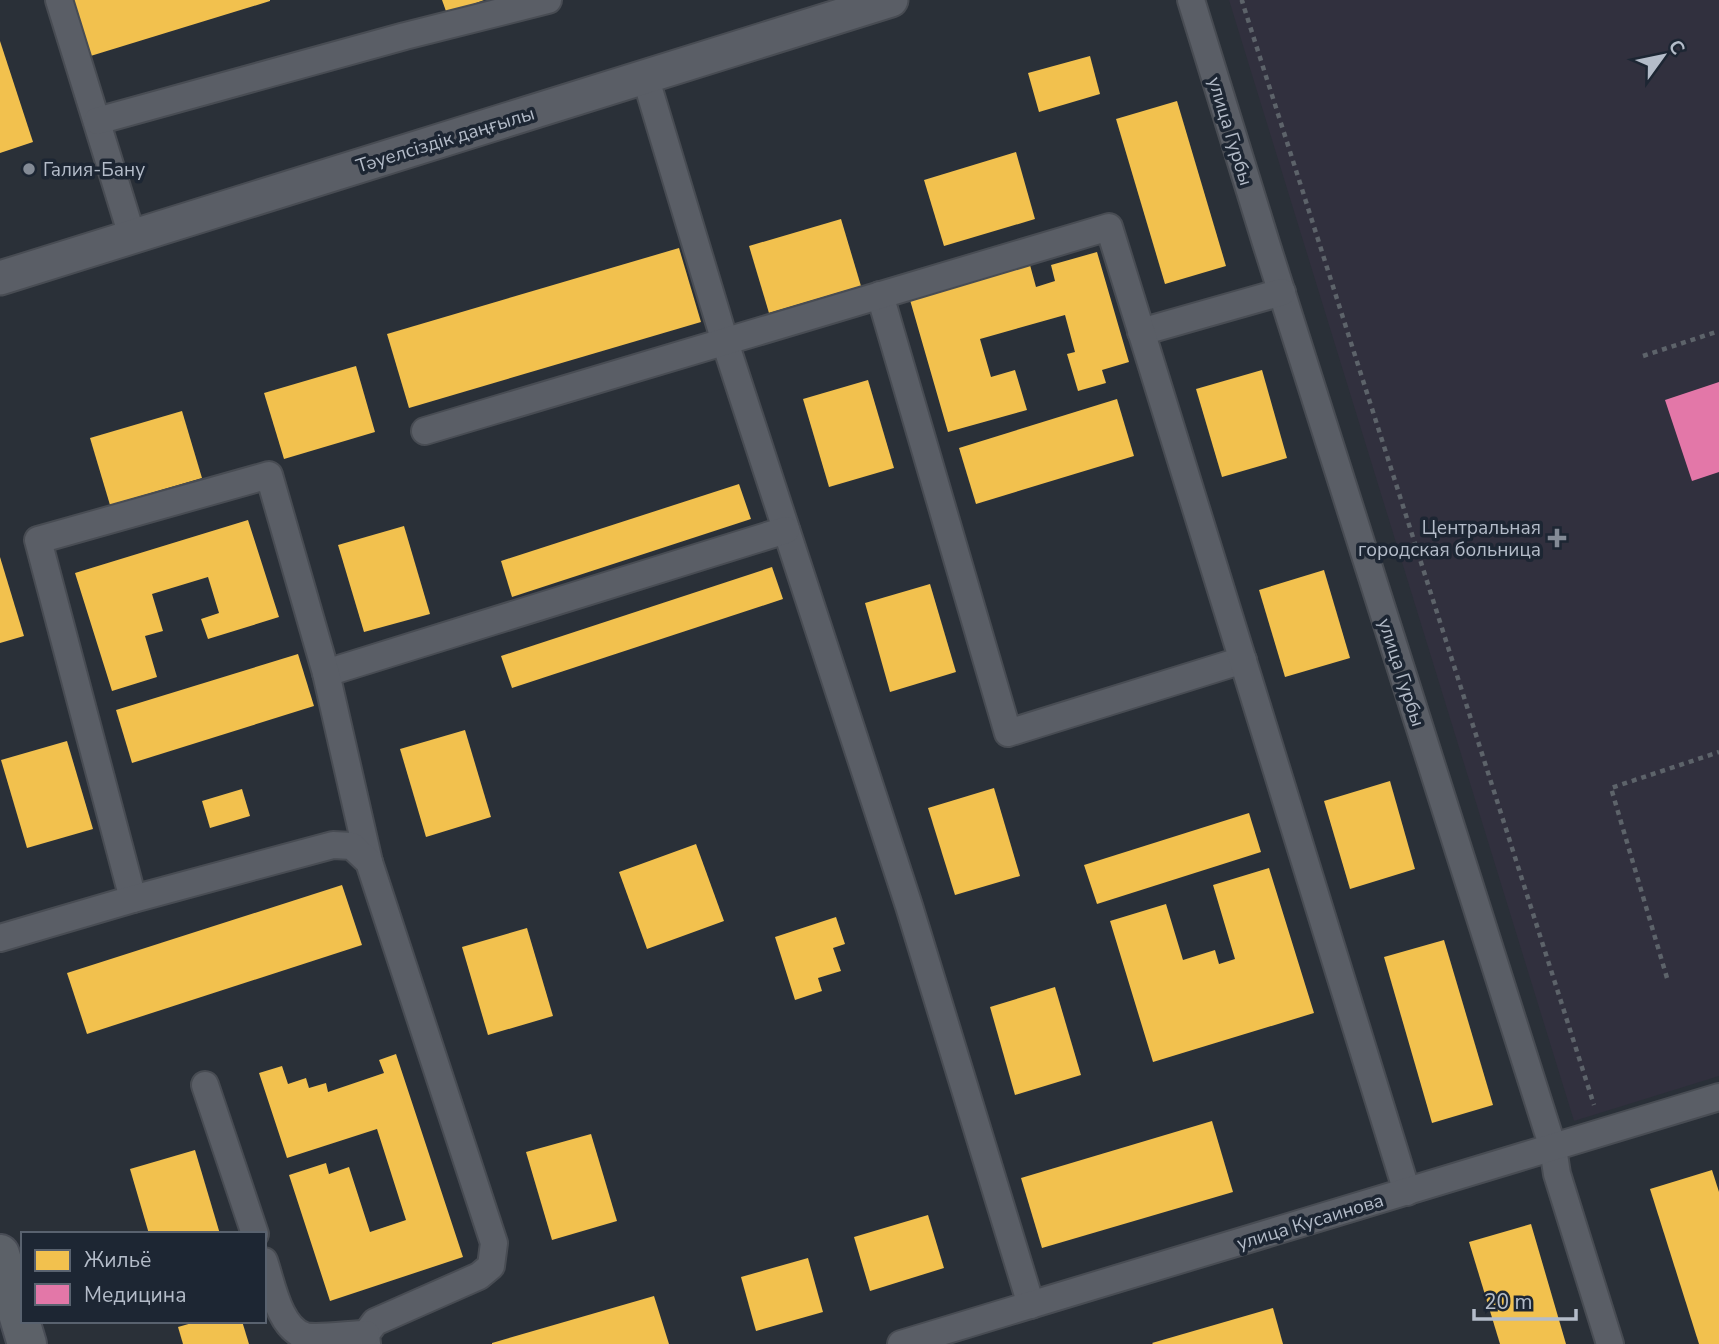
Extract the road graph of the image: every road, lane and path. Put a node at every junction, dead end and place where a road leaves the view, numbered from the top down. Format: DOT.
graph roads {
  1 [pos="59,0"];
  2 [pos="548,0"];
  3 [pos="1191,0"];
  4 [pos="1244,0"];
  5 [pos="870,3"];
  6 [pos="645,76"];
  7 [pos="97,121"];
  8 [pos="132,236"];
  9 [pos="0,278"];
  10 [pos="1282,292"];
  11 [pos="880,295"];
  12 [pos="1719,331"];
  13 [pos="1141,332"];
  14 [pos="725,342"];
  15 [pos="1643,356"];
  16 [pos="425,432"];
  17 [pos="786,530"];
  18 [pos="1243,660"];
  19 [pos="326,673"];
  20 [pos="1719,752"];
  21 [pos="369,862"];
  22 [pos="132,899"];
  23 [pos="0,938"];
  24 [pos="1667,978"];
  25 [pos="205,1085"];
  26 [pos="1719,1097"];
  27 [pos="1603,1133"];
  28 [pos="1553,1148"];
  29 [pos="1407,1192"];
  30 [pos="254,1232"];
  31 [pos="0,1254"];
  32 [pos="266,1267"];
  33 [pos="1031,1305"];
  34 [pos="367,1339"];
  35 [pos="27,1344"];
  36 [pos="901,1344"];
  37 [pos="1610,1344"];
  1 -- 7 [label="street"];
  2 -- 7 [label="street"];
  3 -- 10 [label="street, улица Гурбы"];
  4 -- 27 [label="path"];
  5 -- 6 [label="street, Тәуелсіздік даңғылы"];
  6 -- 8 [label="street, Тәуелсіздік даңғылы"];
  6 -- 14 [label="street"];
  7 -- 8 [label="street"];
  8 -- 9 [label="street, Тәуелсіздік даңғылы"];
  10 -- 13 [label="street"];
  10 -- 28 [label="street, улица Гурбы"];
  11 -- 13 [label="street"];
  11 -- 14 [label="street"];
  11 -- 18 [label="street"];
  12 -- 15 [label="path"];
  13 -- 18 [label="street"];
  14 -- 16 [label="street"];
  14 -- 17 [label="street"];
  17 -- 19 [label="street"];
  17 -- 33 [label="street"];
  18 -- 29 [label="street"];
  19 -- 21 [label="street"];
  19 -- 22 [label="street"];
  20 -- 24 [label="path"];
  21 -- 22 [label="street"];
  21 -- 34 [label="street"];
  22 -- 23 [label="street"];
  25 -- 30 [label="street"];
  26 -- 27 [label="street, улица Кусаинова"];
  27 -- 28 [label="street, улица Кусаинова"];
  28 -- 29 [label="street, улица Кусаинова"];
  28 -- 37 [label="street, улица Гурбы"];
  29 -- 33 [label="street, улица Кусаинова"];
  31 -- 35 [label="main road"];
  32 -- 34 [label="street"];
  33 -- 36 [label="street, улица Кусаинова"];
}
